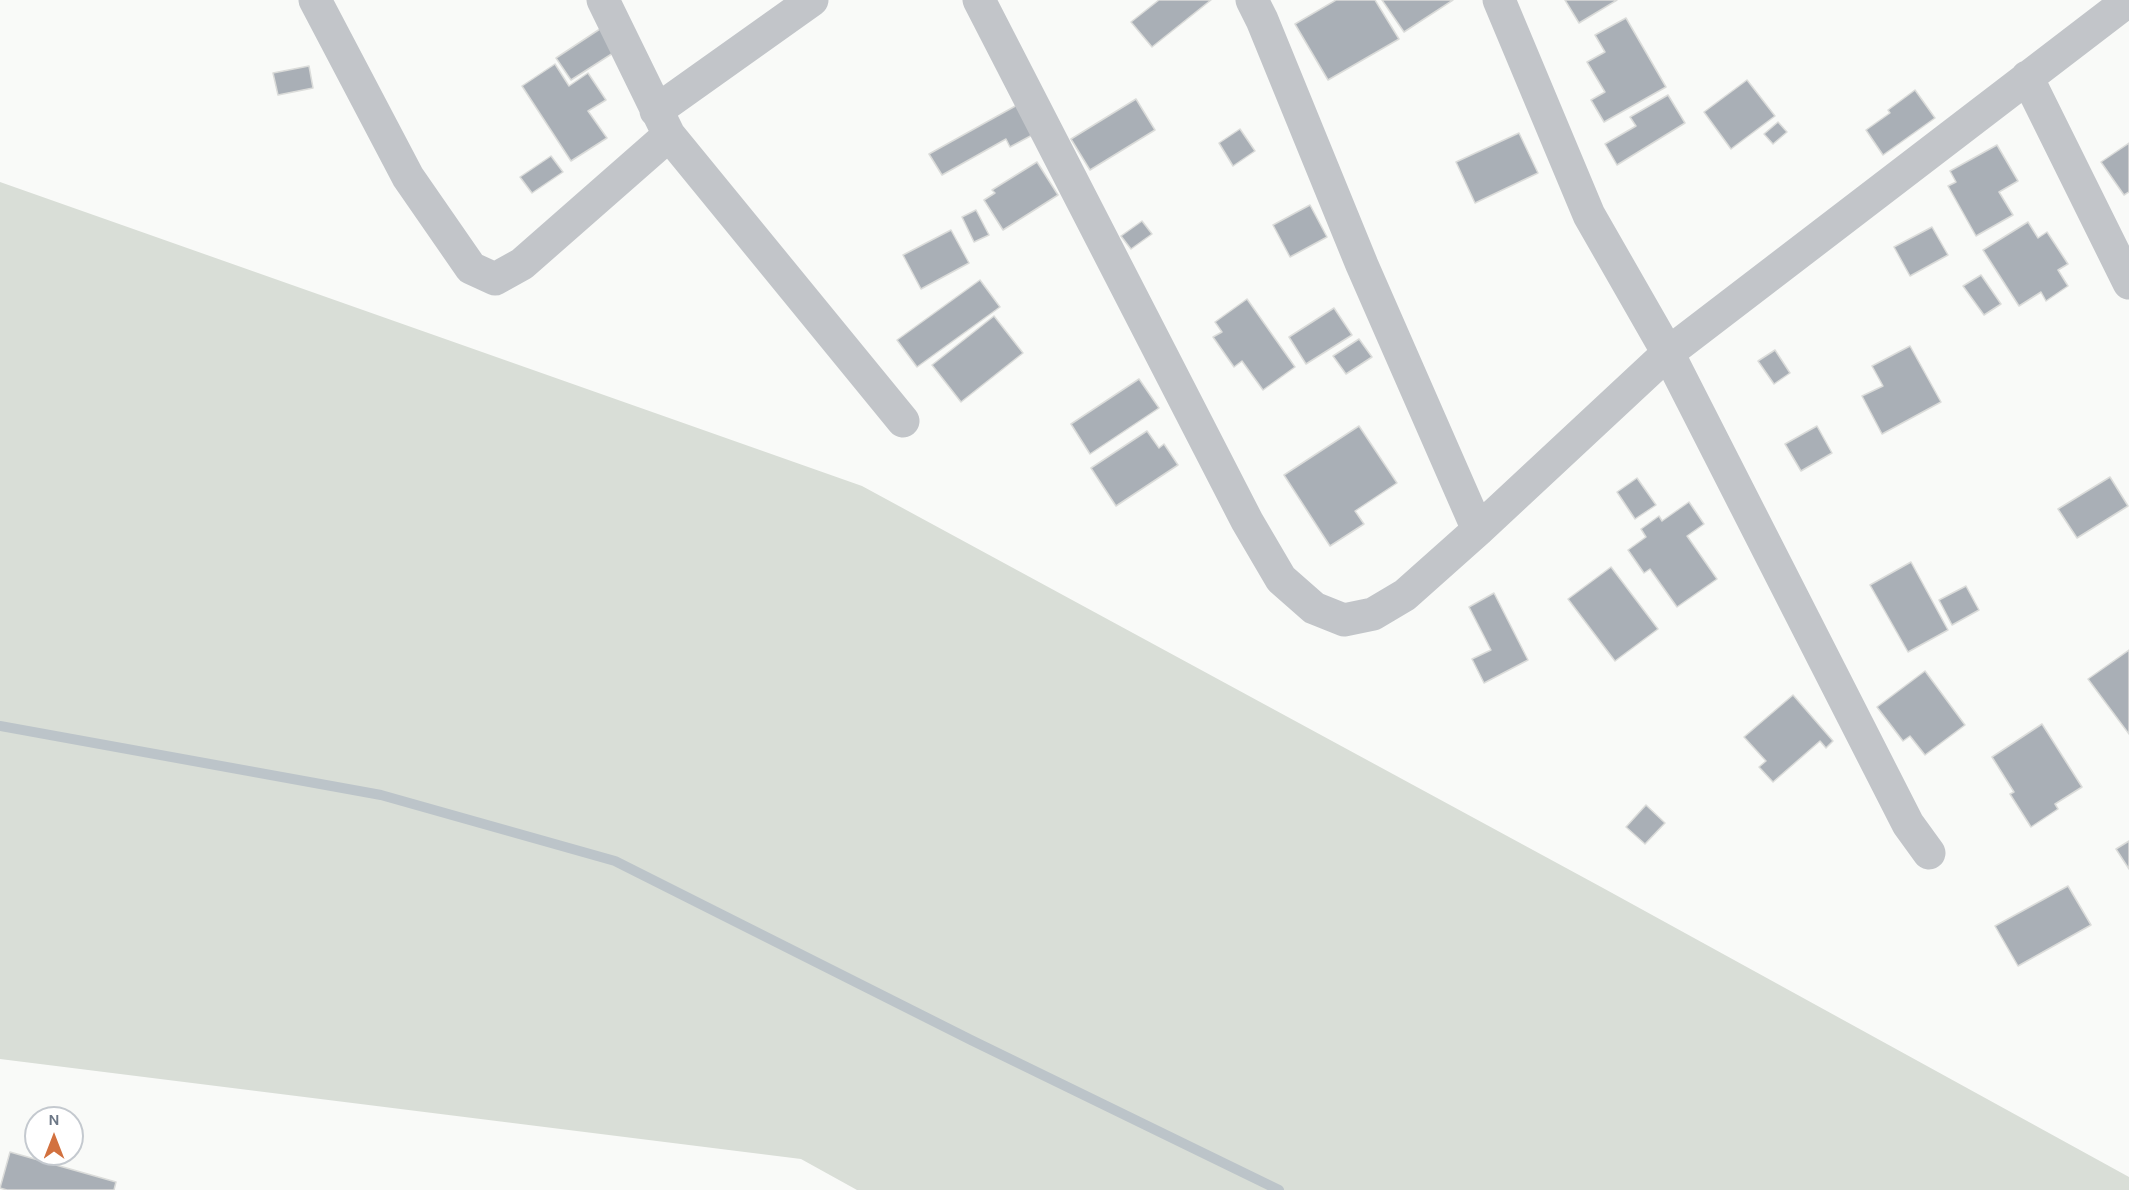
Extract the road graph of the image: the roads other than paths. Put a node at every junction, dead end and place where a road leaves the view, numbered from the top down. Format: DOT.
graph roads {
  1 [pos="315,0"];
  2 [pos="603,0"];
  3 [pos="812,0"];
  4 [pos="979,0"];
  5 [pos="1252,0"];
  6 [pos="1499,0"];
  7 [pos="2128,4"];
  8 [pos="2027,77"];
  9 [pos="662,123"];
  10 [pos="2129,283"];
  11 [pos="1668,353"];
  12 [pos="903,421"];
  13 [pos="1478,530"];
  14 [pos="1929,853"];
  1 -- 9 [label="street"];
  2 -- 9 [label="street"];
  3 -- 9 [label="street"];
  4 -- 13 [label="street"];
  5 -- 13 [label="street"];
  6 -- 11 [label="street"];
  7 -- 8 [label="street"];
  8 -- 10 [label="street"];
  8 -- 11 [label="street"];
  9 -- 12 [label="street"];
  11 -- 13 [label="street"];
  11 -- 14 [label="street"];
}
